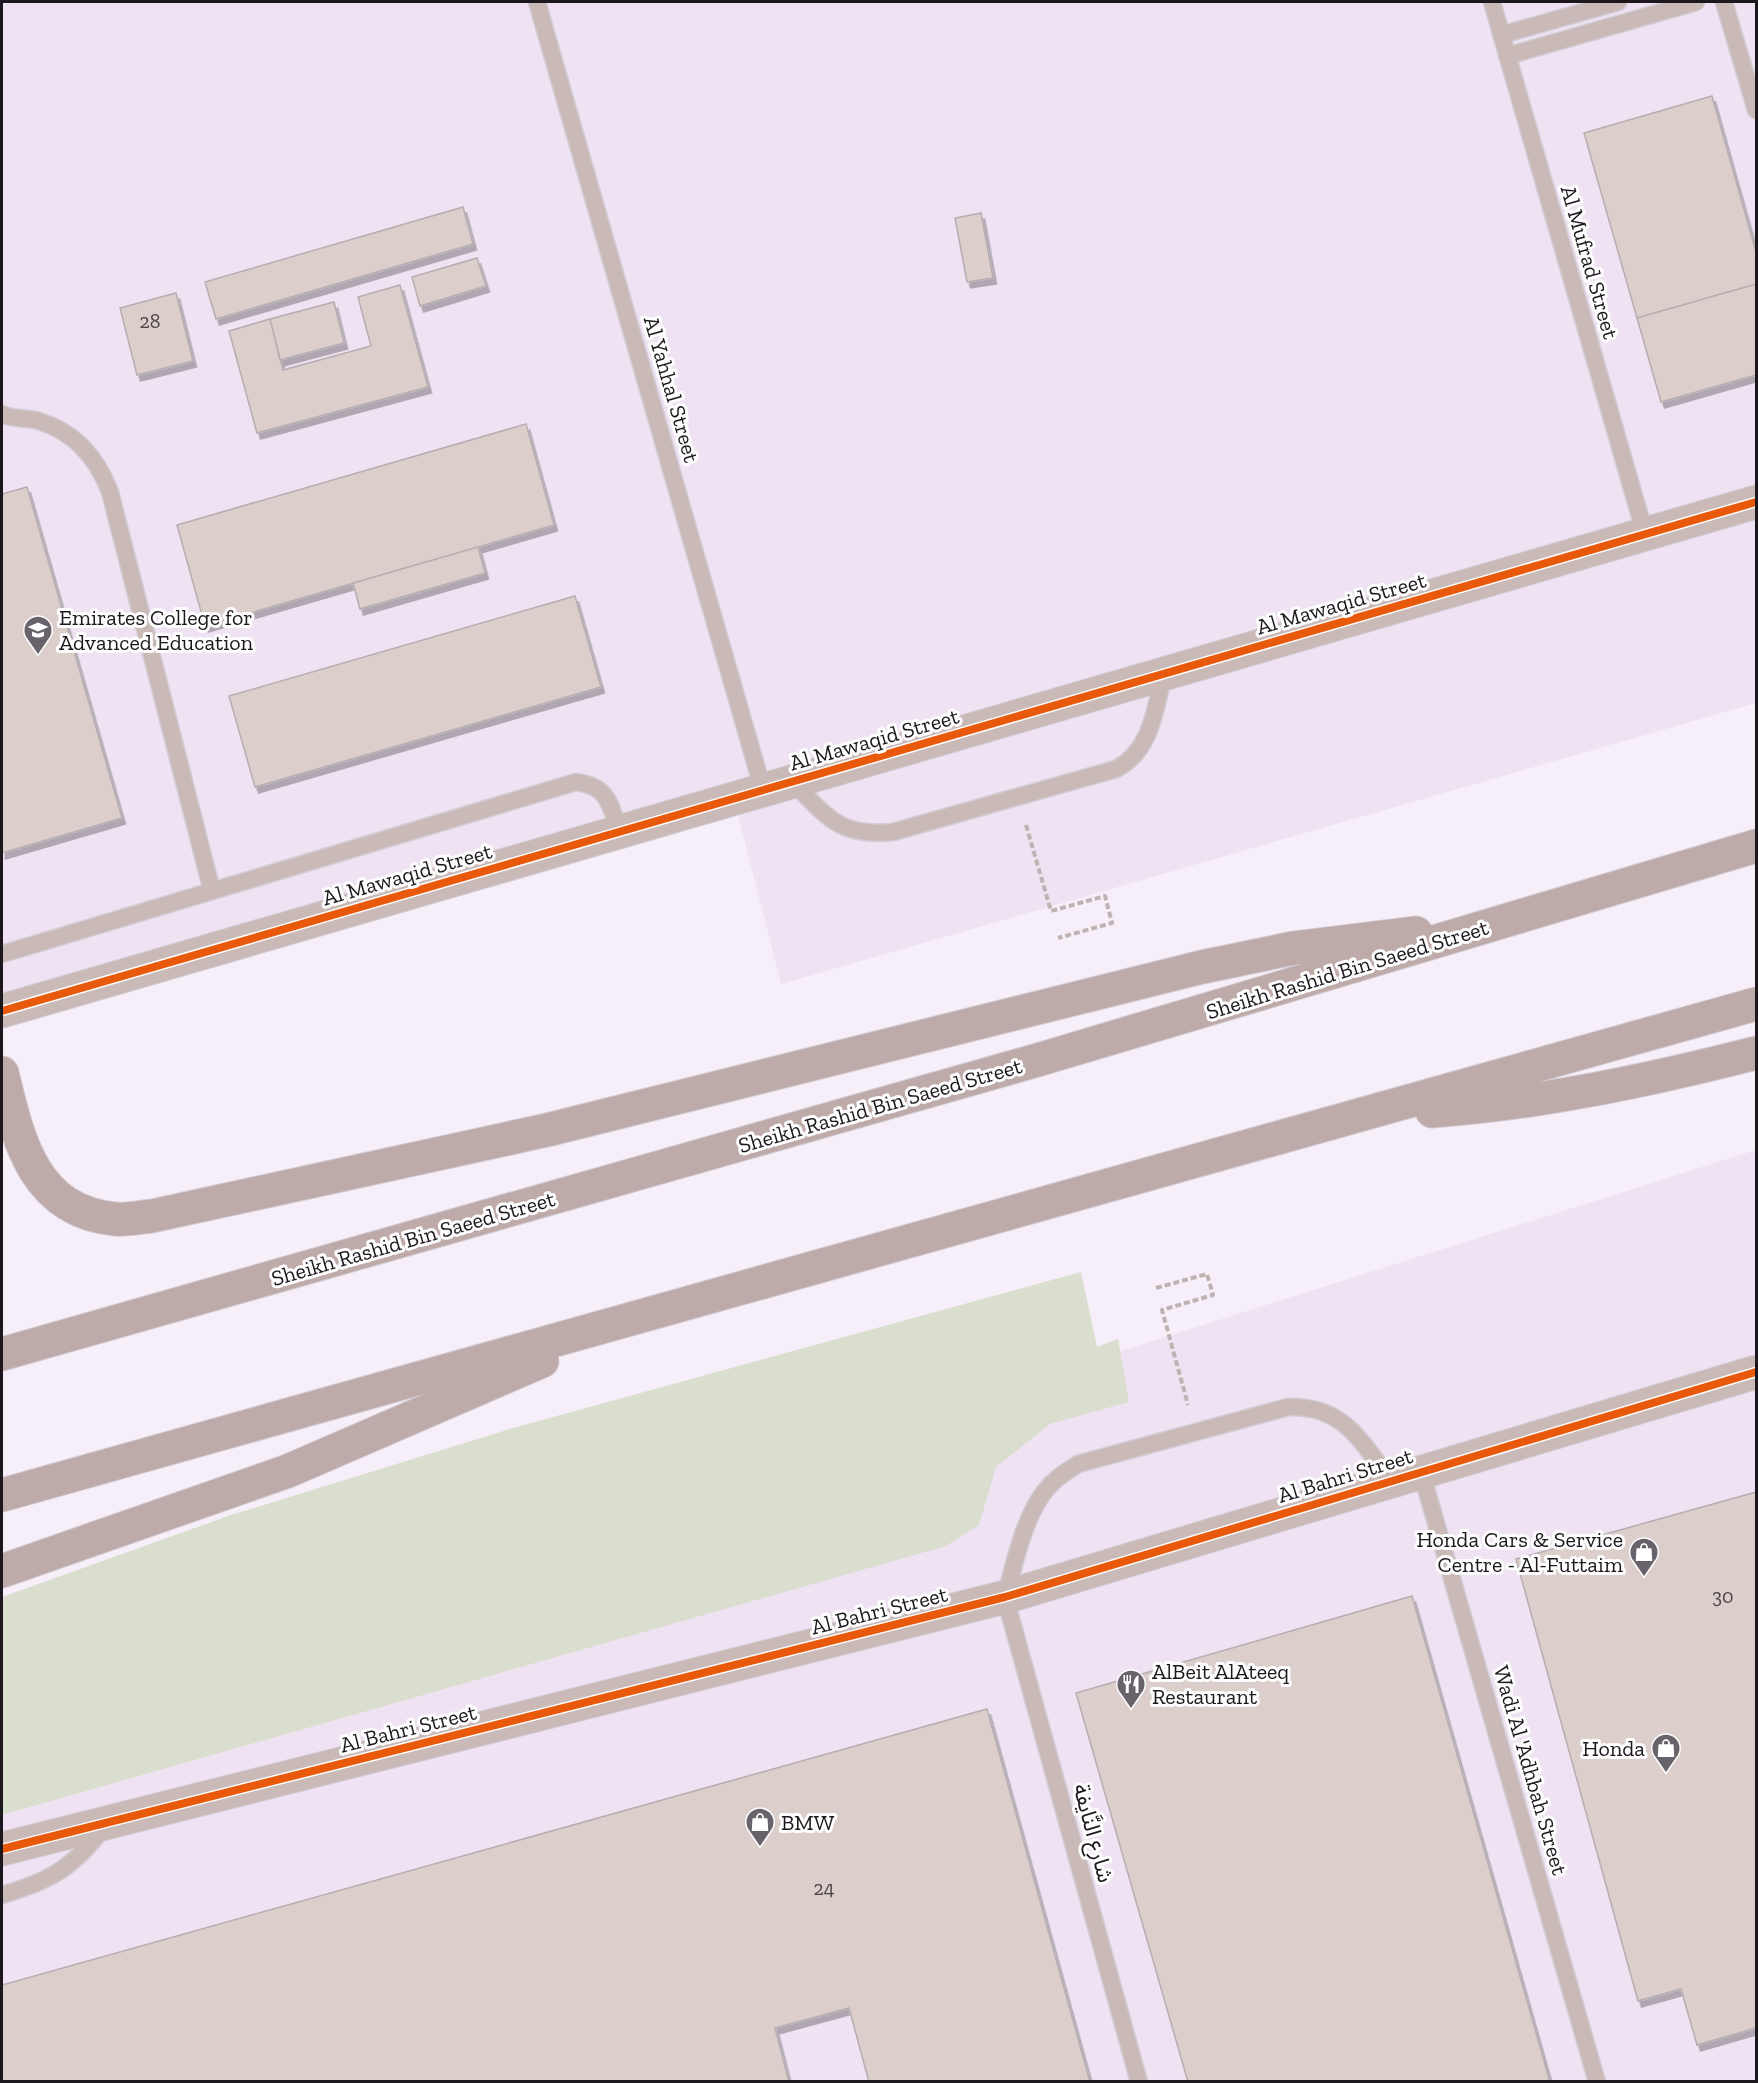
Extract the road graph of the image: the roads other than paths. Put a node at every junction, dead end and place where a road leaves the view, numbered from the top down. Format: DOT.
graph roads {
  1 [pos="537,2"];
  2 [pos="1492,2"];
  3 [pos="1618,2"];
  4 [pos="1696,2"];
  5 [pos="1724,2"];
  6 [pos="1501,35"];
  7 [pos="1507,56"];
  8 [pos="1756,110"];
  9 [pos="2,414"];
  10 [pos="1756,502"];
  11 [pos="1645,534"];
  12 [pos="1164,673"];
  13 [pos="778,786"];
  14 [pos="619,831"];
  15 [pos="1756,846"];
  16 [pos="212,891"];
  17 [pos="1486,927"];
  18 [pos="2,954"];
  19 [pos="1756,1004"];
  20 [pos="2,1011"];
  21 [pos="1756,1053"];
  22 [pos="2,1073"];
  23 [pos="1361,1116"];
  24 [pos="662,1309"];
  25 [pos="2,1354"];
  26 [pos="1756,1372"];
  27 [pos="1421,1471"];
  28 [pos="1390,1480"];
  29 [pos="2,1495"];
  30 [pos="2,1571"];
  31 [pos="1005,1597"];
  32 [pos="108,1822"];
  33 [pos="2,1849"];
  34 [pos="2,1895"];
  35 [pos="1139,2082"];
  36 [pos="1597,2082"];
  1 -- 13 [label="lane, Al Yahhal Street"];
  2 -- 6 [label="lane, Al Mufrad Street"];
  3 -- 6 [label="lane"];
  4 -- 7 [label="lane"];
  5 -- 8 [label="lane"];
  6 -- 7 [label="lane, Al Mufrad Street"];
  7 -- 11 [label="lane, Al Mufrad Street"];
  9 -- 16 [label="lane"];
  10 -- 11 [label="street, Al Mawaqid Street"];
  11 -- 12 [label="street, Al Mawaqid Street"];
  12 -- 13 [label="street, Al Mawaqid Street"];
  12 -- 13 [label="lane"];
  13 -- 14 [label="street, Al Mawaqid Street"];
  14 -- 16 [label="lane"];
  14 -- 20 [label="street, Al Mawaqid Street"];
  15 -- 17 [label="highway, Sheikh Rashid Bin Saeed Street"];
  16 -- 18 [label="lane"];
  17 -- 22 [label="highway"];
  17 -- 25 [label="highway, Sheikh Rashid Bin Saeed Street"];
  19 -- 23 [label="highway"];
  21 -- 23 [label="highway"];
  23 -- 24 [label="highway"];
  24 -- 29 [label="highway"];
  24 -- 30 [label="highway"];
  26 -- 27 [label="street, Al Bahri Street"];
  27 -- 28 [label="street, Al Bahri Street"];
  27 -- 36 [label="lane, Wadi Al 'Adhbah Street"];
  28 -- 31 [label="street, Al Bahri Street"];
  28 -- 31 [label="lane"];
  31 -- 32 [label="street, Al Bahri Street"];
  31 -- 35 [label="lane, شارع النَّايفة"];
  32 -- 33 [label="street, Al Bahri Street"];
  32 -- 34 [label="lane"];
}
